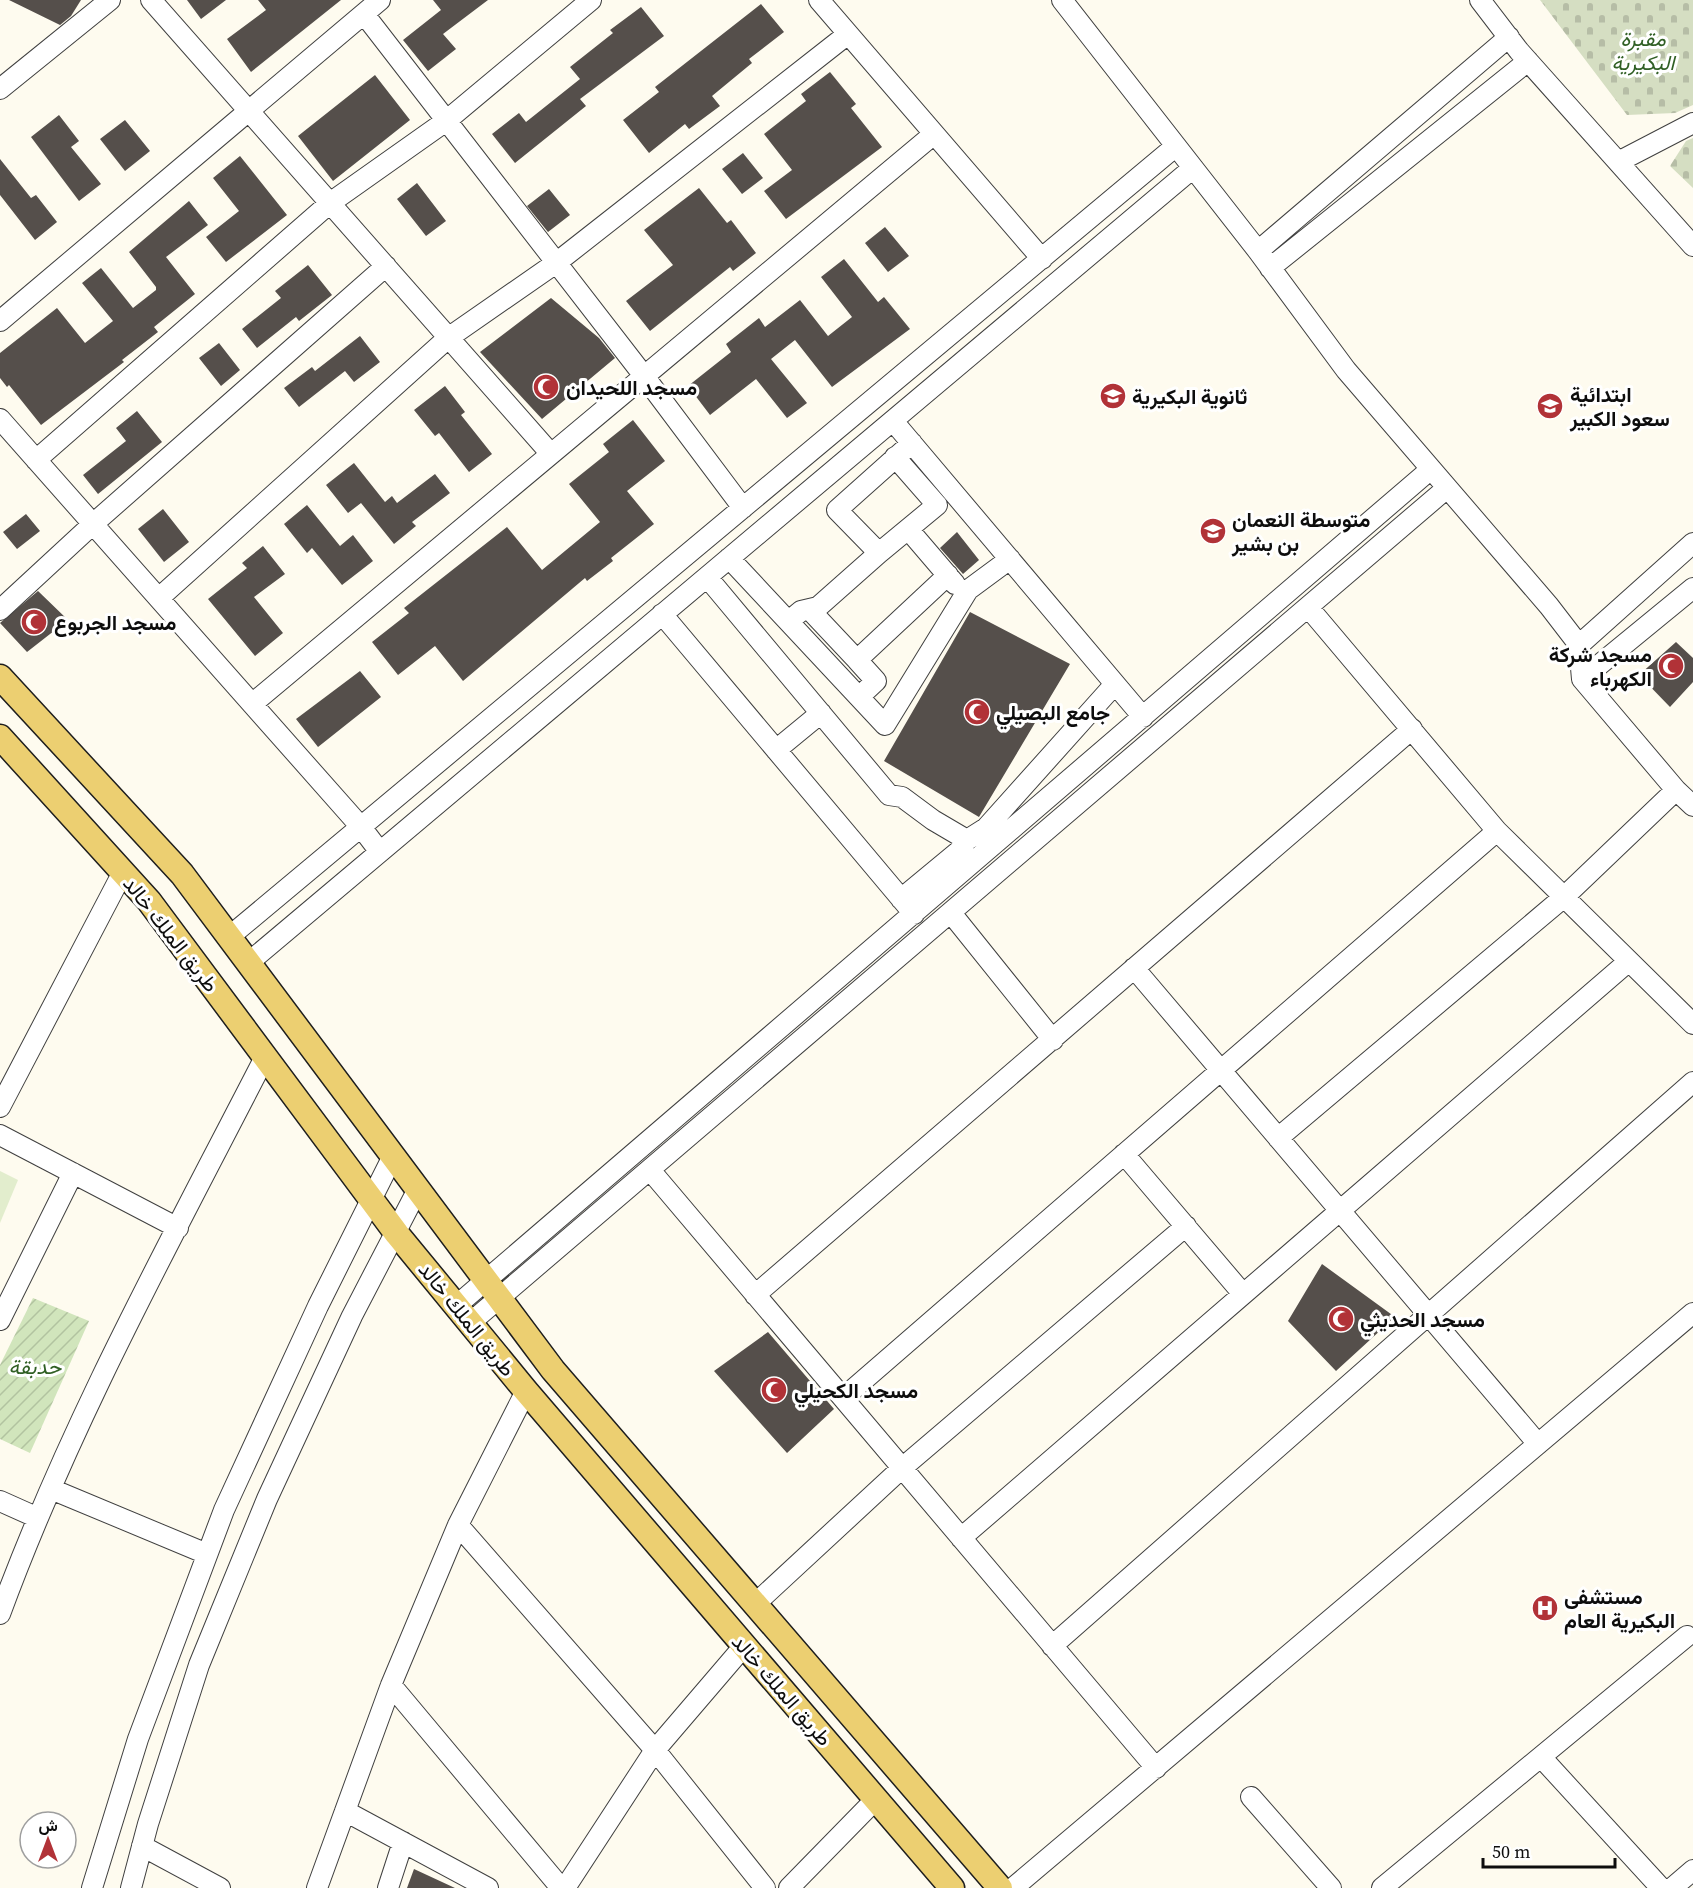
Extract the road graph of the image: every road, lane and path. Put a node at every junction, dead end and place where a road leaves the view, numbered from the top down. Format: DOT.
graph roads {
  1 [pos="110,0"];
  2 [pos="151,0"];
  3 [pos="380,0"];
  4 [pos="591,0"];
  5 [pos="819,0"];
  6 [pos="1062,0"];
  7 [pos="1480,0"];
  8 [pos="364,14"];
  9 [pos="848,34"];
  10 [pos="1509,37"];
  11 [pos="1528,60"];
  12 [pos="0,89"];
  13 [pos="249,111"];
  14 [pos="446,121"];
  15 [pos="1693,123"];
  16 [pos="934,134"];
  17 [pos="1176,146"];
  18 [pos="1618,162"];
  19 [pos="1193,168"];
  20 [pos="330,203"];
  21 [pos="1693,246"];
  22 [pos="1258,251"];
  23 [pos="1042,259"];
  24 [pos="556,263"];
  25 [pos="386,266"];
  26 [pos="1270,268"];
  27 [pos="0,321"];
  28 [pos="448,338"];
  29 [pos="644,376"];
  30 [pos="0,419"];
  31 [pos="893,421"];
  32 [pos="912,443"];
  33 [pos="551,454"];
  34 [pos="896,458"];
  35 [pos="36,460"];
  36 [pos="1431,469"];
  37 [pos="1447,488"];
  38 [pos="743,508"];
  39 [pos="93,524"];
  40 [pos="722,525"];
  41 [pos="908,529"];
  42 [pos="1693,543"];
  43 [pos="736,553"];
  44 [pos="879,553"];
  45 [pos="1010,559"];
  46 [pos="948,575"];
  47 [pos="707,577"];
  48 [pos="1693,588"];
  49 [pos="965,595"];
  50 [pos="159,598"];
  51 [pos="1308,607"];
  52 [pos="809,609"];
  53 [pos="0,610"];
  54 [pos="662,614"];
  55 [pos="789,621"];
  56 [pos="1579,645"];
  57 [pos="857,660"];
  58 [pos="0,677"];
  59 [pos="1582,679"];
  60 [pos="1115,684"];
  61 [pos="859,697"];
  62 [pos="252,704"];
  63 [pos="821,713"];
  64 [pos="1143,717"];
  65 [pos="1412,729"];
  66 [pos="0,736"];
  67 [pos="776,750"];
  68 [pos="1676,790"];
  69 [pos="1047,799"];
  70 [pos="1693,806"];
  71 [pos="1063,817"];
  72 [pos="361,827"];
  73 [pos="1497,831"];
  74 [pos="967,840"];
  75 [pos="380,852"];
  76 [pos="123,872"];
  77 [pos="1564,897"];
  78 [pos="901,899"];
  79 [pos="951,913"];
  80 [pos="914,914"];
  81 [pos="229,937"];
  82 [pos="1629,961"];
  83 [pos="249,963"];
  84 [pos="1134,969"];
  85 [pos="1693,1024"];
  86 [pos="1053,1040"];
  87 [pos="265,1057"];
  88 [pos="1221,1070"];
  89 [pos="1693,1082"];
  90 [pos="0,1107"];
  91 [pos="0,1135"];
  92 [pos="1278,1138"];
  93 [pos="1124,1154"];
  94 [pos="393,1156"];
  95 [pos="650,1170"];
  96 [pos="73,1173"];
  97 [pos="418,1189"];
  98 [pos="371,1200"];
  99 [pos="1340,1211"];
  100 [pos="1186,1226"];
  101 [pos="177,1227"];
  102 [pos="396,1234"];
  103 [pos="494,1290"];
  104 [pos="1244,1294"];
  105 [pos="755,1295"];
  106 [pos="1693,1313"];
  107 [pos="463,1315"];
  108 [pos="1428,1315"];
  109 [pos="0,1320"];
  110 [pos="526,1391"];
  111 [pos="843,1398"];
  112 [pos="1538,1444"];
  113 [pos="902,1468"];
  114 [pos="51,1489"];
  115 [pos="0,1501"];
  116 [pos="38,1518"];
  117 [pos="458,1525"];
  118 [pos="961,1538"];
  119 [pos="207,1554"];
  120 [pos="755,1604"];
  121 [pos="0,1614"];
  122 [pos="1687,1636"];
  123 [pos="744,1646"];
  124 [pos="1052,1646"];
  125 [pos="391,1685"];
  126 [pos="147,1716"];
  127 [pos="179,1730"];
  128 [pos="655,1750"];
  129 [pos="1541,1757"];
  130 [pos="1156,1768"];
  131 [pos="1251,1797"];
  132 [pos="876,1799"];
  133 [pos="345,1811"];
  134 [pos="403,1842"];
  135 [pos="142,1846"];
  136 [pos="1693,1870"];
  137 [pos="92,1888"];
  138 [pos="131,1888"];
  139 [pos="220,1888"];
  140 [pos="317,1888"];
  141 [pos="388,1888"];
  142 [pos="488,1888"];
  143 [pos="563,1888"];
  144 [pos="765,1888"];
  145 [pos="789,1888"];
  146 [pos="952,1888"];
  147 [pos="1000,1888"];
  148 [pos="1013,1888"];
  149 [pos="1331,1888"];
  150 [pos="1382,1888"];
  151 [pos="1661,1888"];
  152 [pos="1672,1888"];
  1 -- 12 [label="street"];
  2 -- 13 [label="street"];
  3 -- 8 [label="street"];
  4 -- 14 [label="street"];
  5 -- 9 [label="street"];
  6 -- 17 [label="street"];
  7 -- 10 [label="street"];
  8 -- 13 [label="street"];
  8 -- 14 [label="street"];
  9 -- 16 [label="street"];
  9 -- 24 [label="street"];
  10 -- 11 [label="street"];
  10 -- 22 [label="street"];
  11 -- 18 [label="street"];
  11 -- 26 [label="street"];
  13 -- 20 [label="street"];
  13 -- 27 [label="street"];
  14 -- 20 [label="street"];
  14 -- 24 [label="street"];
  15 -- 18 [label="street"];
  16 -- 23 [label="street"];
  16 -- 29 [label="street"];
  17 -- 19 [label="street"];
  17 -- 23 [label="street"];
  18 -- 21 [label="street"];
  19 -- 22 [label="street"];
  19 -- 31 [label="street"];
  20 -- 25 [label="street"];
  20 -- 35 [label="street"];
  22 -- 26 [label="street"];
  23 -- 38 [label="street"];
  24 -- 28 [label="street"];
  24 -- 29 [label="street"];
  25 -- 28 [label="street"];
  25 -- 39 [label="street"];
  26 -- 36 [label="street"];
  28 -- 33 [label="street"];
  28 -- 50 [label="street"];
  29 -- 33 [label="street"];
  29 -- 38 [label="street"];
  30 -- 35 [label="street"];
  31 -- 32 [label="street"];
  31 -- 43 [label="street"];
  32 -- 34 [label="street"];
  32 -- 45 [label="street"];
  33 -- 62 [label="street"];
  34 -- 41 [label="street"];
  34 -- 44 [label="street"];
  35 -- 39 [label="street"];
  36 -- 37 [label="street"];
  36 -- 64 [label="street"];
  37 -- 51 [label="street"];
  37 -- 56 [label="street"];
  38 -- 40 [label="street"];
  39 -- 50 [label="street"];
  39 -- 53 [label="street"];
  40 -- 43 [label="street"];
  40 -- 72 [label="street"];
  41 -- 44 [label="street"];
  41 -- 46 [label="street"];
  42 -- 56 [label="street"];
  43 -- 47 [label="street"];
  43 -- 55 [label="street"];
  44 -- 52 [label="street"];
  45 -- 49 [label="street"];
  45 -- 60 [label="street"];
  46 -- 49 [label="street"];
  46 -- 57 [label="street"];
  47 -- 54 [label="street"];
  47 -- 63 [label="street"];
  48 -- 59 [label="street"];
  49 -- 61 [label="street"];
  50 -- 62 [label="street"];
  51 -- 65 [label="street"];
  51 -- 71 [label="street"];
  52 -- 55 [label="street"];
  52 -- 57 [label="street"];
  54 -- 67 [label="street"];
  54 -- 75 [label="street"];
  55 -- 61 [label="street"];
  56 -- 59 [label="street"];
  57 -- 61 [label="street"];
  58 -- 81 [label="main road"];
  59 -- 68 [label="street"];
  60 -- 64 [label="street"];
  60 -- 74 [label="street"];
  62 -- 72 [label="street"];
  63 -- 67 [label="street"];
  63 -- 74 [label="street"];
  64 -- 69 [label="street"];
  65 -- 73 [label="street"];
  65 -- 84 [label="street"];
  66 -- 76 [label="main road, طريق الملك خالد"];
  67 -- 78 [label="street"];
  68 -- 70 [label="street"];
  68 -- 77 [label="street"];
  69 -- 71 [label="street"];
  69 -- 80 [label="street"];
  71 -- 79 [label="street"];
  72 -- 75 [label="street"];
  72 -- 81 [label="street"];
  73 -- 77 [label="street"];
  73 -- 88 [label="street"];
  74 -- 78 [label="street"];
  75 -- 83 [label="street"];
  76 -- 87 [label="main road, طريق الملك خالد"];
  76 -- 90 [label="street"];
  77 -- 82 [label="street"];
  77 -- 92 [label="street"];
  78 -- 80 [label="street"];
  79 -- 86 [label="street"];
  79 -- 95 [label="street"];
  80 -- 103 [label="street"];
  81 -- 83 [label="main road"];
  82 -- 85 [label="street"];
  82 -- 99 [label="street"];
  83 -- 94 [label="main road"];
  84 -- 86 [label="street"];
  84 -- 88 [label="street"];
  86 -- 105 [label="street"];
  87 -- 98 [label="main road, طريق الملك خالد"];
  87 -- 101 [label="street"];
  88 -- 92 [label="street"];
  88 -- 93 [label="street"];
  89 -- 108 [label="street"];
  91 -- 96 [label="street"];
  92 -- 99 [label="street"];
  93 -- 100 [label="street"];
  93 -- 111 [label="street"];
  94 -- 97 [label="main road"];
  94 -- 98 [label="street"];
  95 -- 103 [label="street"];
  95 -- 105 [label="street"];
  96 -- 101 [label="street"];
  96 -- 109 [label="street"];
  97 -- 102 [label="street"];
  97 -- 103 [label="main road"];
  98 -- 102 [label="main road, طريق الملك خالد"];
  98 -- 119 [label="street"];
  99 -- 104 [label="street"];
  99 -- 108 [label="street"];
  100 -- 104 [label="street"];
  100 -- 113 [label="street"];
  101 -- 114 [label="street"];
  102 -- 107 [label="main road, طريق الملك خالد"];
  102 -- 127 [label="street"];
  103 -- 107 [label="street"];
  103 -- 120 [label="main road"];
  104 -- 118 [label="street"];
  105 -- 111 [label="street"];
  106 -- 112 [label="street"];
  107 -- 110 [label="main road, طريق الملك خالد"];
  108 -- 112 [label="street"];
  108 -- 124 [label="street"];
  110 -- 117 [label="street"];
  110 -- 123 [label="main road, طريق الملك خالد"];
  111 -- 113 [label="street"];
  112 -- 130 [label="street"];
  113 -- 118 [label="street"];
  113 -- 120 [label="street"];
  114 -- 116 [label="street"];
  114 -- 119 [label="street"];
  115 -- 116 [label="street"];
  116 -- 121 [label="street"];
  117 -- 125 [label="street"];
  117 -- 128 [label="street"];
  118 -- 124 [label="street"];
  119 -- 126 [label="street"];
  120 -- 147 [label="main road"];
  122 -- 129 [label="street"];
  123 -- 128 [label="street"];
  123 -- 132 [label="main road, طريق الملك خالد"];
  124 -- 130 [label="street"];
  125 -- 133 [label="street"];
  125 -- 143 [label="street"];
  126 -- 127 [label="street"];
  126 -- 137 [label="street"];
  127 -- 135 [label="street"];
  128 -- 143 [label="street"];
  128 -- 144 [label="street"];
  129 -- 150 [label="street"];
  129 -- 151 [label="street"];
  130 -- 148 [label="street"];
  131 -- 149 [label="street"];
  132 -- 145 [label="street"];
  132 -- 146 [label="main road, طريق الملك خالد"];
  133 -- 134 [label="street"];
  133 -- 140 [label="street"];
  134 -- 141 [label="street"];
  134 -- 142 [label="street"];
  135 -- 138 [label="street"];
  135 -- 139 [label="street"];
  136 -- 152 [label="street"];
}
